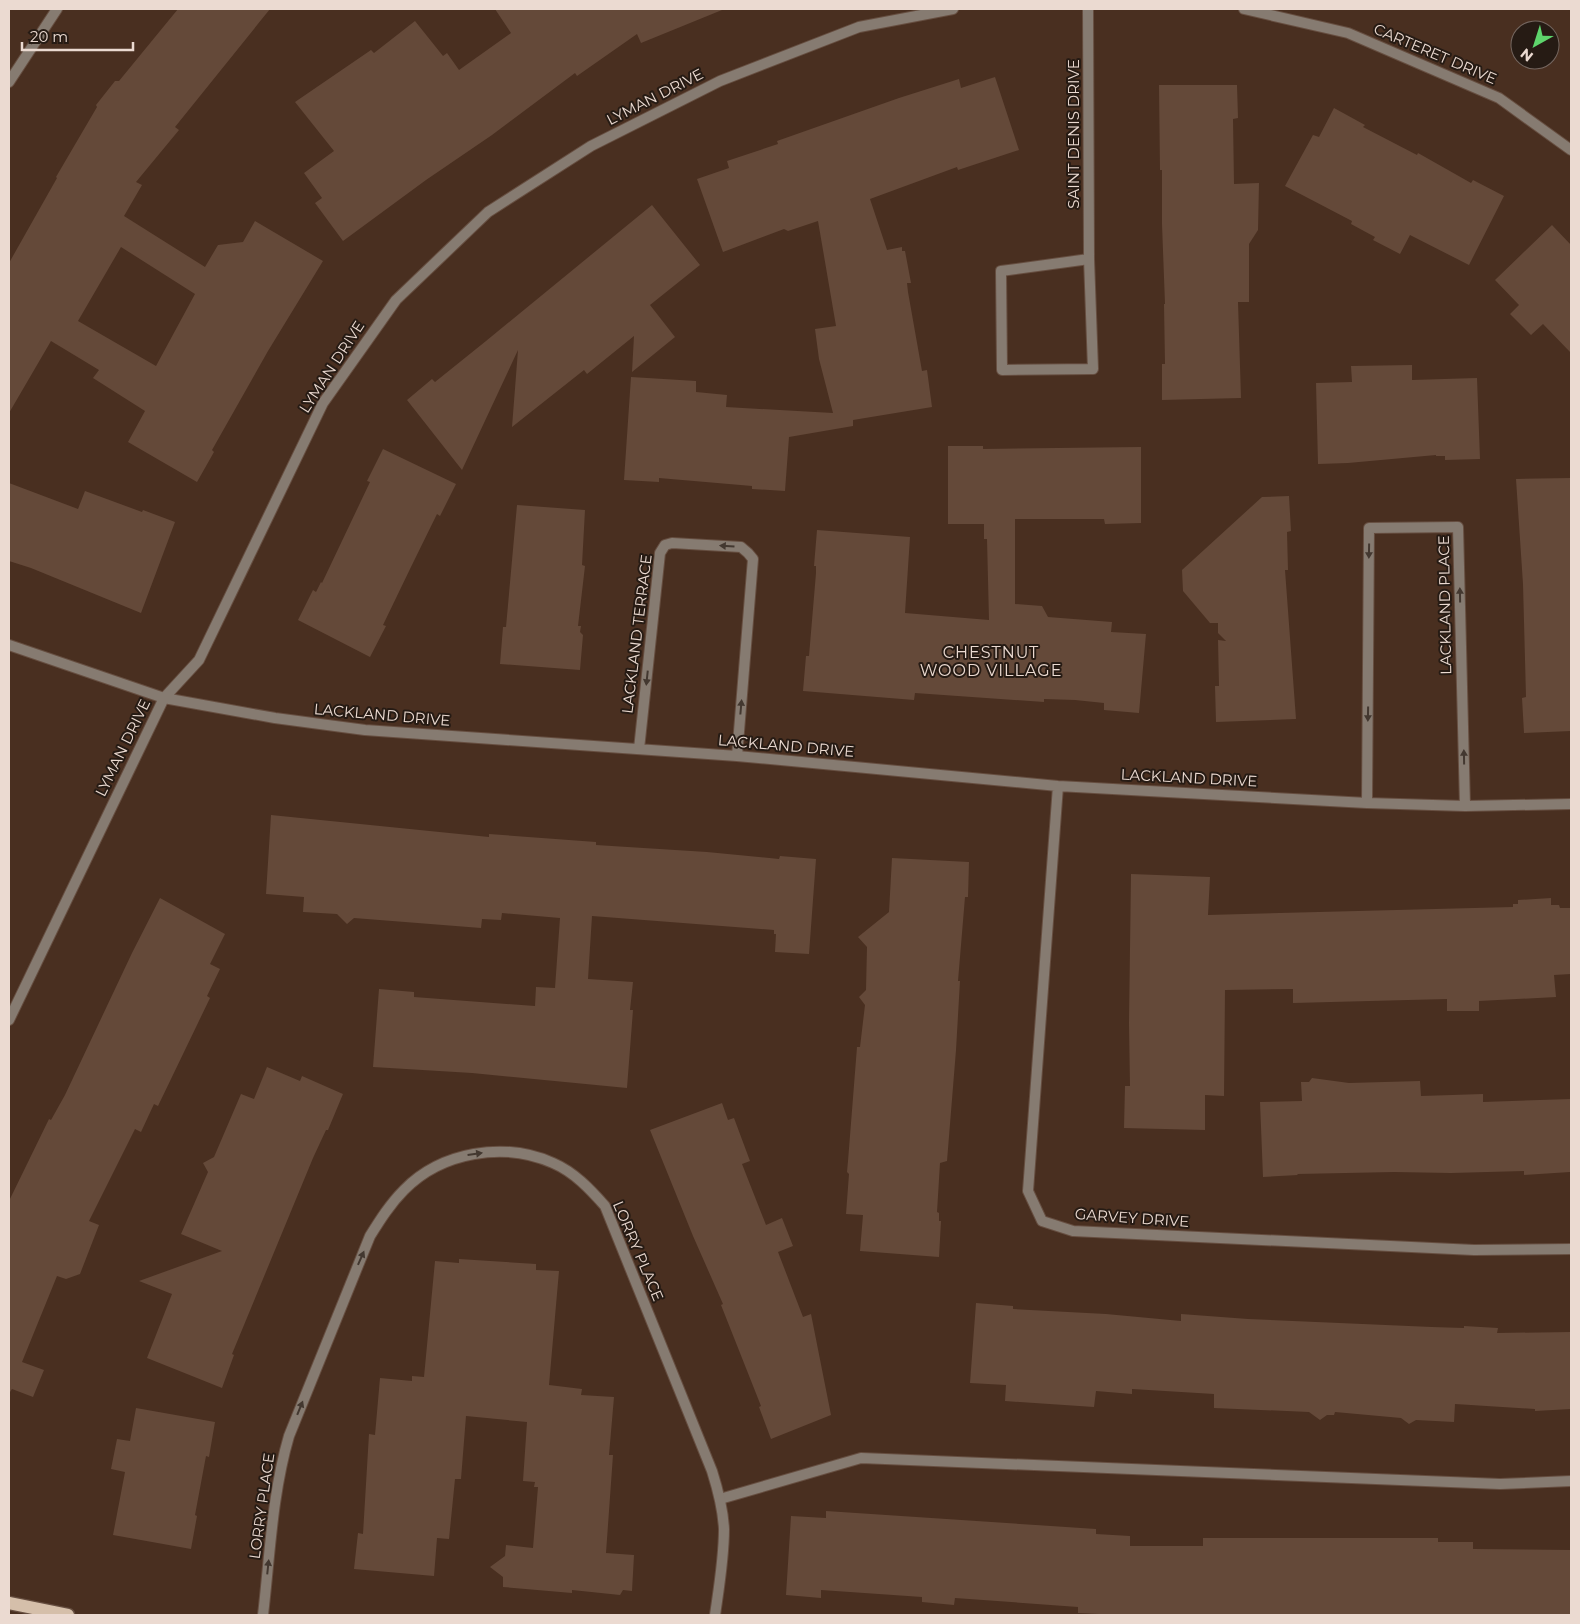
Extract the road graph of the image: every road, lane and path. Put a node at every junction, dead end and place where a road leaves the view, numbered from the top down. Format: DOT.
graph roads {
  1 [pos="57,9"];
  2 [pos="953,9"];
  3 [pos="1088,9"];
  4 [pos="1244,9"];
  5 [pos="9,82"];
  6 [pos="1571,150"];
  7 [pos="1089,259"];
  8 [pos="9,644"];
  9 [pos="164,698"];
  10 [pos="639,749"];
  11 [pos="737,756"];
  12 [pos="1058,786"];
  13 [pos="1367,803"];
  14 [pos="1571,804"];
  15 [pos="1465,806"];
  16 [pos="9,1020"];
  17 [pos="1571,1249"];
  18 [pos="1571,1481"];
  19 [pos="720,1499"];
  20 [pos="9,1603"];
  21 [pos="68,1615"];
  22 [pos="263,1615"];
  23 [pos="715,1615"];
  1 -- 5 [label="street"];
  2 -- 9 [label="street, LYMAN DRIVE"];
  3 -- 7 [label="street, SAINT DENIS DRIVE"];
  4 -- 6 [label="street, CARTERET DRIVE"];
  7 -- 7 [label="street, SAINT DENIS DRIVE"];
  8 -- 9 [label="street, LACKLAND DRIVE"];
  9 -- 10 [label="street, LACKLAND DRIVE"];
  9 -- 16 [label="street, LYMAN DRIVE"];
  10 -- 11 [label="street, LACKLAND DRIVE"];
  11 -- 10 [label="street, LACKLAND TERRACE, one-way"];
  11 -- 12 [label="street, LACKLAND DRIVE"];
  12 -- 13 [label="street, LACKLAND DRIVE"];
  12 -- 17 [label="street, GARVEY DRIVE"];
  13 -- 15 [label="street, LACKLAND DRIVE"];
  15 -- 13 [label="street, LACKLAND PLACE, one-way"];
  14 -- 15 [label="street, LACKLAND DRIVE"];
  18 -- 19 [label="street"];
  22 -- 19 [label="street, LORRY PLACE, one-way"];
  19 -- 23 [label="street, LORRY PLACE"];
  20 -- 21 [label="main road"];
}
